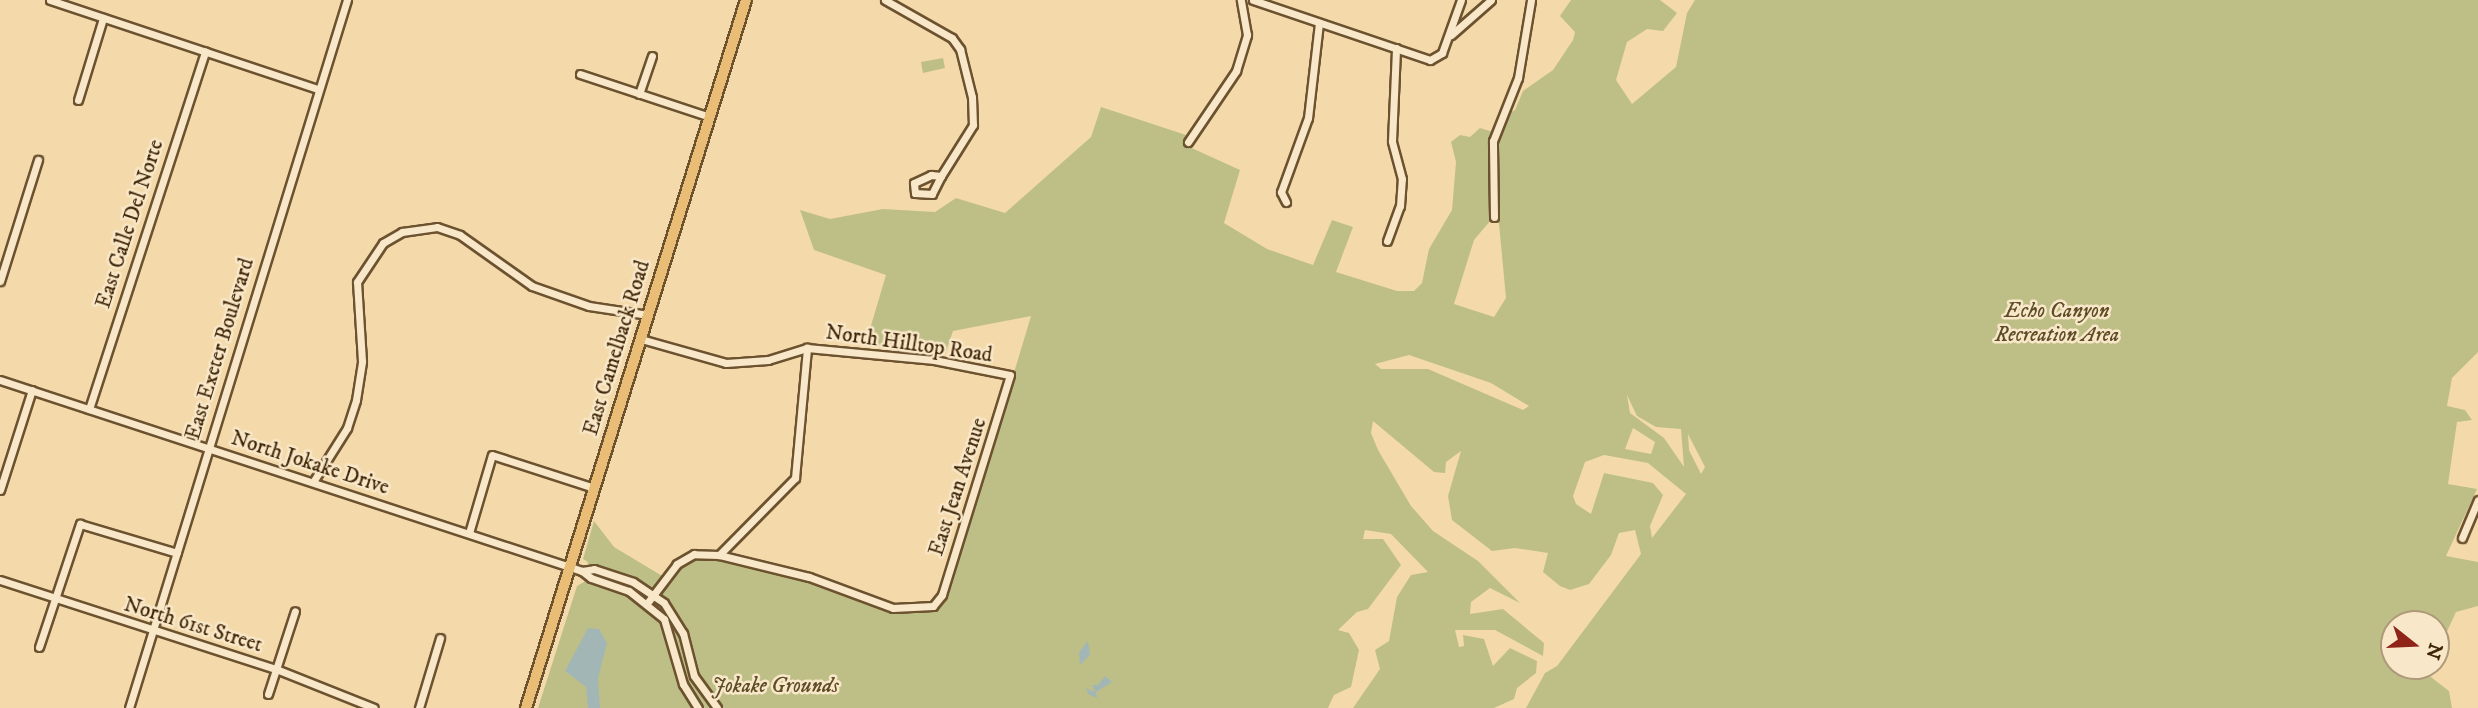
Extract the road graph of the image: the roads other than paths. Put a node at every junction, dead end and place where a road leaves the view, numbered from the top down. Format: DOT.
graph roads {
  1 [pos="50,0"];
  2 [pos="346,0"];
  3 [pos="746,0"];
  4 [pos="885,0"];
  5 [pos="1241,0"];
  6 [pos="1253,0"];
  7 [pos="1461,0"];
  8 [pos="1491,0"];
  9 [pos="1531,0"];
  10 [pos="103,18"];
  11 [pos="1319,23"];
  12 [pos="1448,38"];
  13 [pos="1396,48"];
  14 [pos="205,51"];
  15 [pos="652,56"];
  16 [pos="580,74"];
  17 [pos="318,89"];
  18 [pos="639,94"];
  19 [pos="78,100"];
  20 [pos="710,117"];
  21 [pos="1188,142"];
  22 [pos="38,160"];
  23 [pos="941,176"];
  24 [pos="1286,202"];
  25 [pos="1494,217"];
  26 [pos="1387,241"];
  27 [pos="0,281"];
  28 [pos="648,315"];
  29 [pos="641,339"];
  30 [pos="807,348"];
  31 [pos="1010,375"];
  32 [pos="0,380"];
  33 [pos="32,390"];
  34 [pos="89,409"];
  35 [pos="208,448"];
  36 [pos="313,482"];
  37 [pos="594,488"];
  38 [pos="0,490"];
  39 [pos="2478,500"];
  40 [pos="469,533"];
  41 [pos="2462,538"];
  42 [pos="177,553"];
  43 [pos="719,555"];
  44 [pos="569,566"];
  45 [pos="582,570"];
  46 [pos="0,580"];
  47 [pos="653,594"];
  48 [pos="53,598"];
  49 [pos="648,602"];
  50 [pos="295,611"];
  51 [pos="153,629"];
  52 [pos="440,638"];
  53 [pos="39,647"];
  54 [pos="276,669"];
  55 [pos="268,694"];
  56 [pos="129,708"];
  57 [pos="374,708"];
  58 [pos="419,708"];
  59 [pos="526,708"];
  60 [pos="698,708"];
  61 [pos="717,708"];
  1 -- 10 [label="street"];
  2 -- 17 [label="street, East Exeter Boulevard"];
  3 -- 20 [label="main road, East Camelback Road"];
  4 -- 23 [label="street"];
  5 -- 21 [label="street"];
  6 -- 11 [label="street"];
  7 -- 12 [label="street"];
  8 -- 12 [label="street"];
  9 -- 25 [label="street"];
  10 -- 14 [label="street"];
  10 -- 19 [label="street"];
  11 -- 13 [label="street"];
  11 -- 24 [label="street"];
  12 -- 13 [label="street"];
  13 -- 26 [label="street"];
  14 -- 17 [label="street"];
  14 -- 34 [label="street, East Calle Del Norte"];
  15 -- 18 [label="street"];
  16 -- 18 [label="street"];
  17 -- 35 [label="street, East Exeter Boulevard"];
  18 -- 20 [label="street"];
  20 -- 28 [label="main road, East Camelback Road"];
  22 -- 27 [label="street"];
  28 -- 29 [label="main road, East Camelback Road"];
  28 -- 36 [label="street"];
  29 -- 30 [label="street, North Hilltop Road"];
  29 -- 37 [label="main road, East Camelback Road"];
  30 -- 31 [label="street, North Hilltop Road"];
  30 -- 43 [label="street"];
  31 -- 43 [label="street, East Jean Avenue"];
  32 -- 33 [label="street, North Jokake Drive"];
  33 -- 34 [label="street, North Jokake Drive"];
  33 -- 38 [label="street"];
  34 -- 35 [label="street, North Jokake Drive"];
  35 -- 36 [label="street, North Jokake Drive"];
  35 -- 42 [label="street, East Exeter Boulevard"];
  36 -- 40 [label="street, North Jokake Drive"];
  37 -- 40 [label="street"];
  37 -- 44 [label="main road, East Camelback Road"];
  39 -- 41 [label="street"];
  40 -- 44 [label="street, North Jokake Drive"];
  42 -- 48 [label="street"];
  42 -- 51 [label="street, East Exeter Boulevard"];
  43 -- 47 [label="street"];
  44 -- 45 [label="street, North Jokake Drive"];
  44 -- 59 [label="main road, East Camelback Road"];
  45 -- 47 [label="street"];
  45 -- 49 [label="street"];
  46 -- 48 [label="street, North 61st Street"];
  47 -- 49 [label="street"];
  47 -- 61 [label="street"];
  48 -- 51 [label="street, North 61st Street"];
  48 -- 53 [label="street"];
  49 -- 60 [label="street"];
  50 -- 54 [label="street"];
  51 -- 54 [label="street, North 61st Street"];
  51 -- 56 [label="street, East Exeter Boulevard"];
  52 -- 58 [label="street"];
  54 -- 55 [label="street"];
  54 -- 57 [label="street, North 61st Street"];
}
